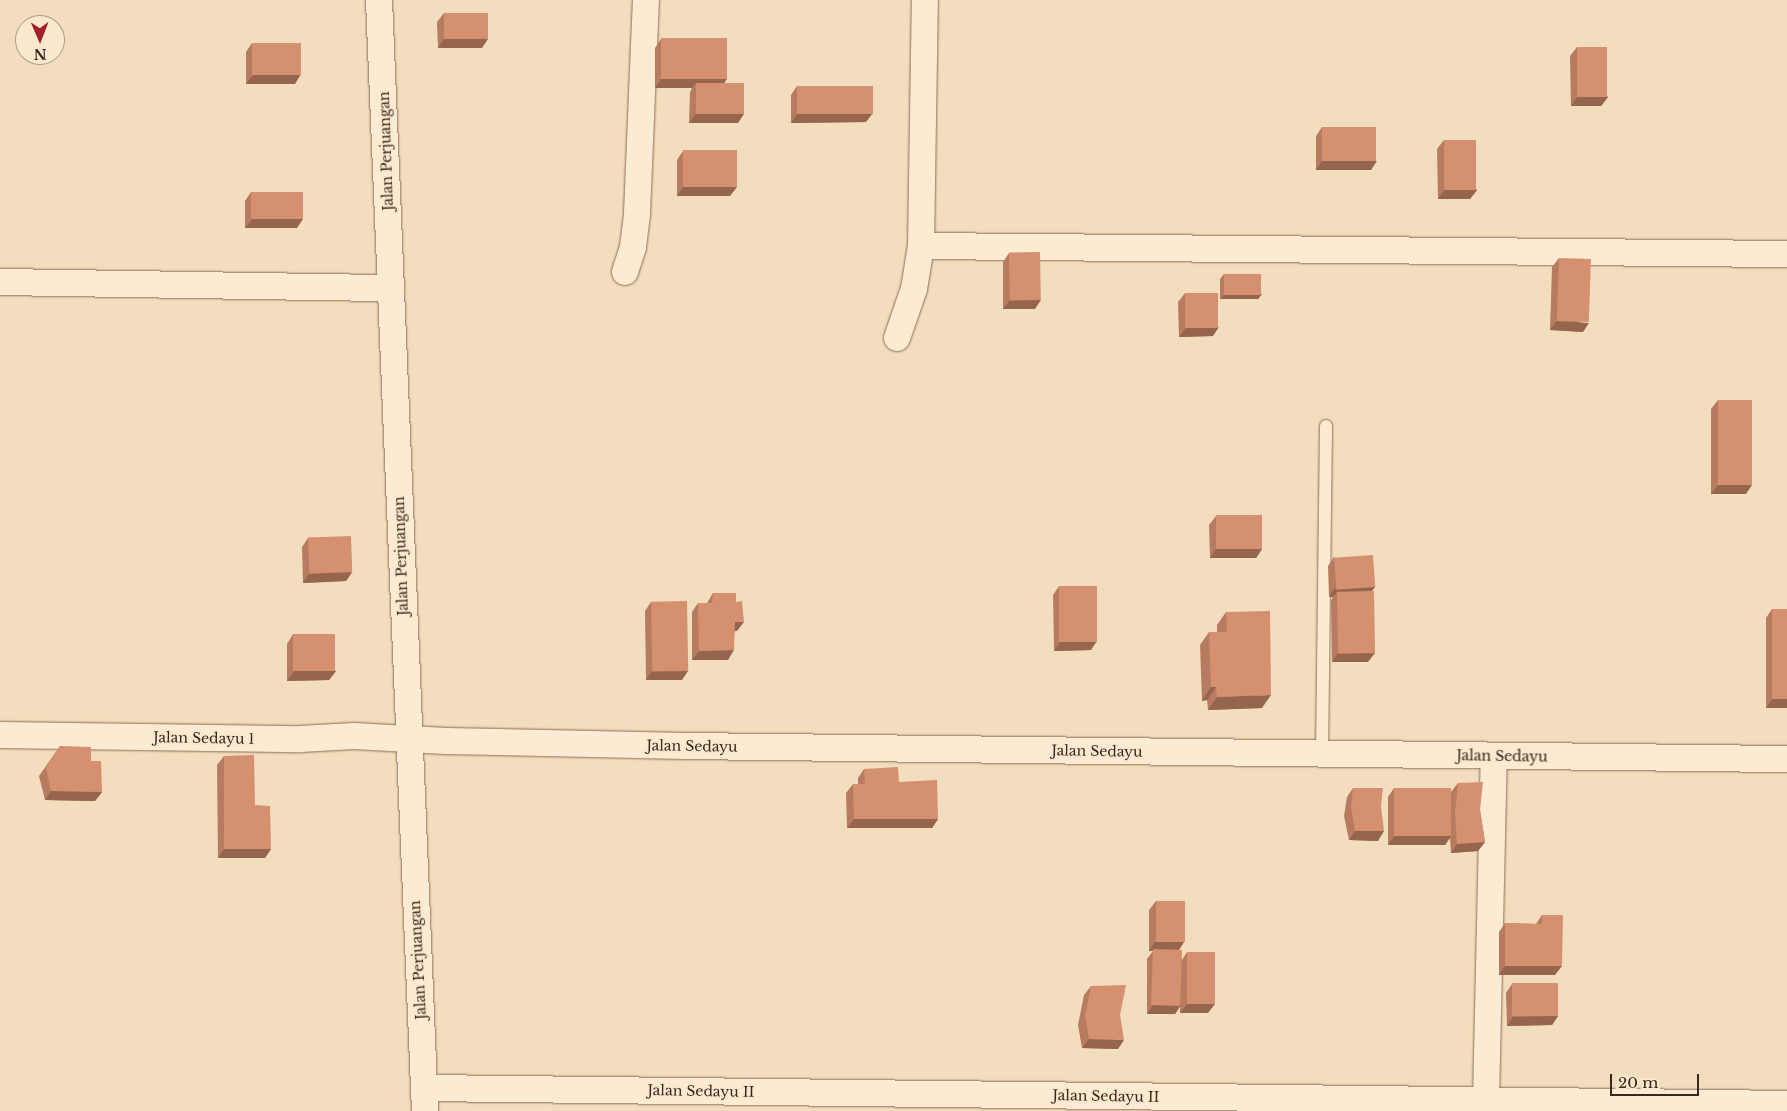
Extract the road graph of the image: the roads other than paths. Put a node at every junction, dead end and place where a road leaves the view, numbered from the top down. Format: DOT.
graph roads {
  1 [pos="379,0"];
  2 [pos="646,0"];
  3 [pos="925,0"];
  4 [pos="920,246"];
  5 [pos="1787,254"];
  6 [pos="625,272"];
  7 [pos="0,282"];
  8 [pos="390,288"];
  9 [pos="897,338"];
  10 [pos="1326,426"];
  11 [pos="0,735"];
  12 [pos="408,739"];
  13 [pos="1322,754"];
  14 [pos="1494,756"];
  15 [pos="1787,759"];
  16 [pos="425,1099"];
  17 [pos="1486,1100"];
  18 [pos="1787,1104"];
  1 -- 8 [label="street, Jalan Perjuangan"];
  2 -- 6 [label="street"];
  3 -- 4 [label="street"];
  4 -- 5 [label="street"];
  4 -- 9 [label="street"];
  7 -- 8 [label="street"];
  8 -- 12 [label="street, Jalan Perjuangan"];
  10 -- 13 [label="lane"];
  11 -- 12 [label="street, Jalan Sedayu 1"];
  12 -- 13 [label="street, Jalan Sedayu"];
  12 -- 16 [label="street, Jalan Perjuangan"];
  13 -- 14 [label="street, Jalan Sedayu"];
  14 -- 15 [label="street, Jalan Sedayu"];
  14 -- 17 [label="street"];
  16 -- 17 [label="street, Jalan Sedayu II"];
  17 -- 18 [label="street, Jalan Sedayu II"];
}
